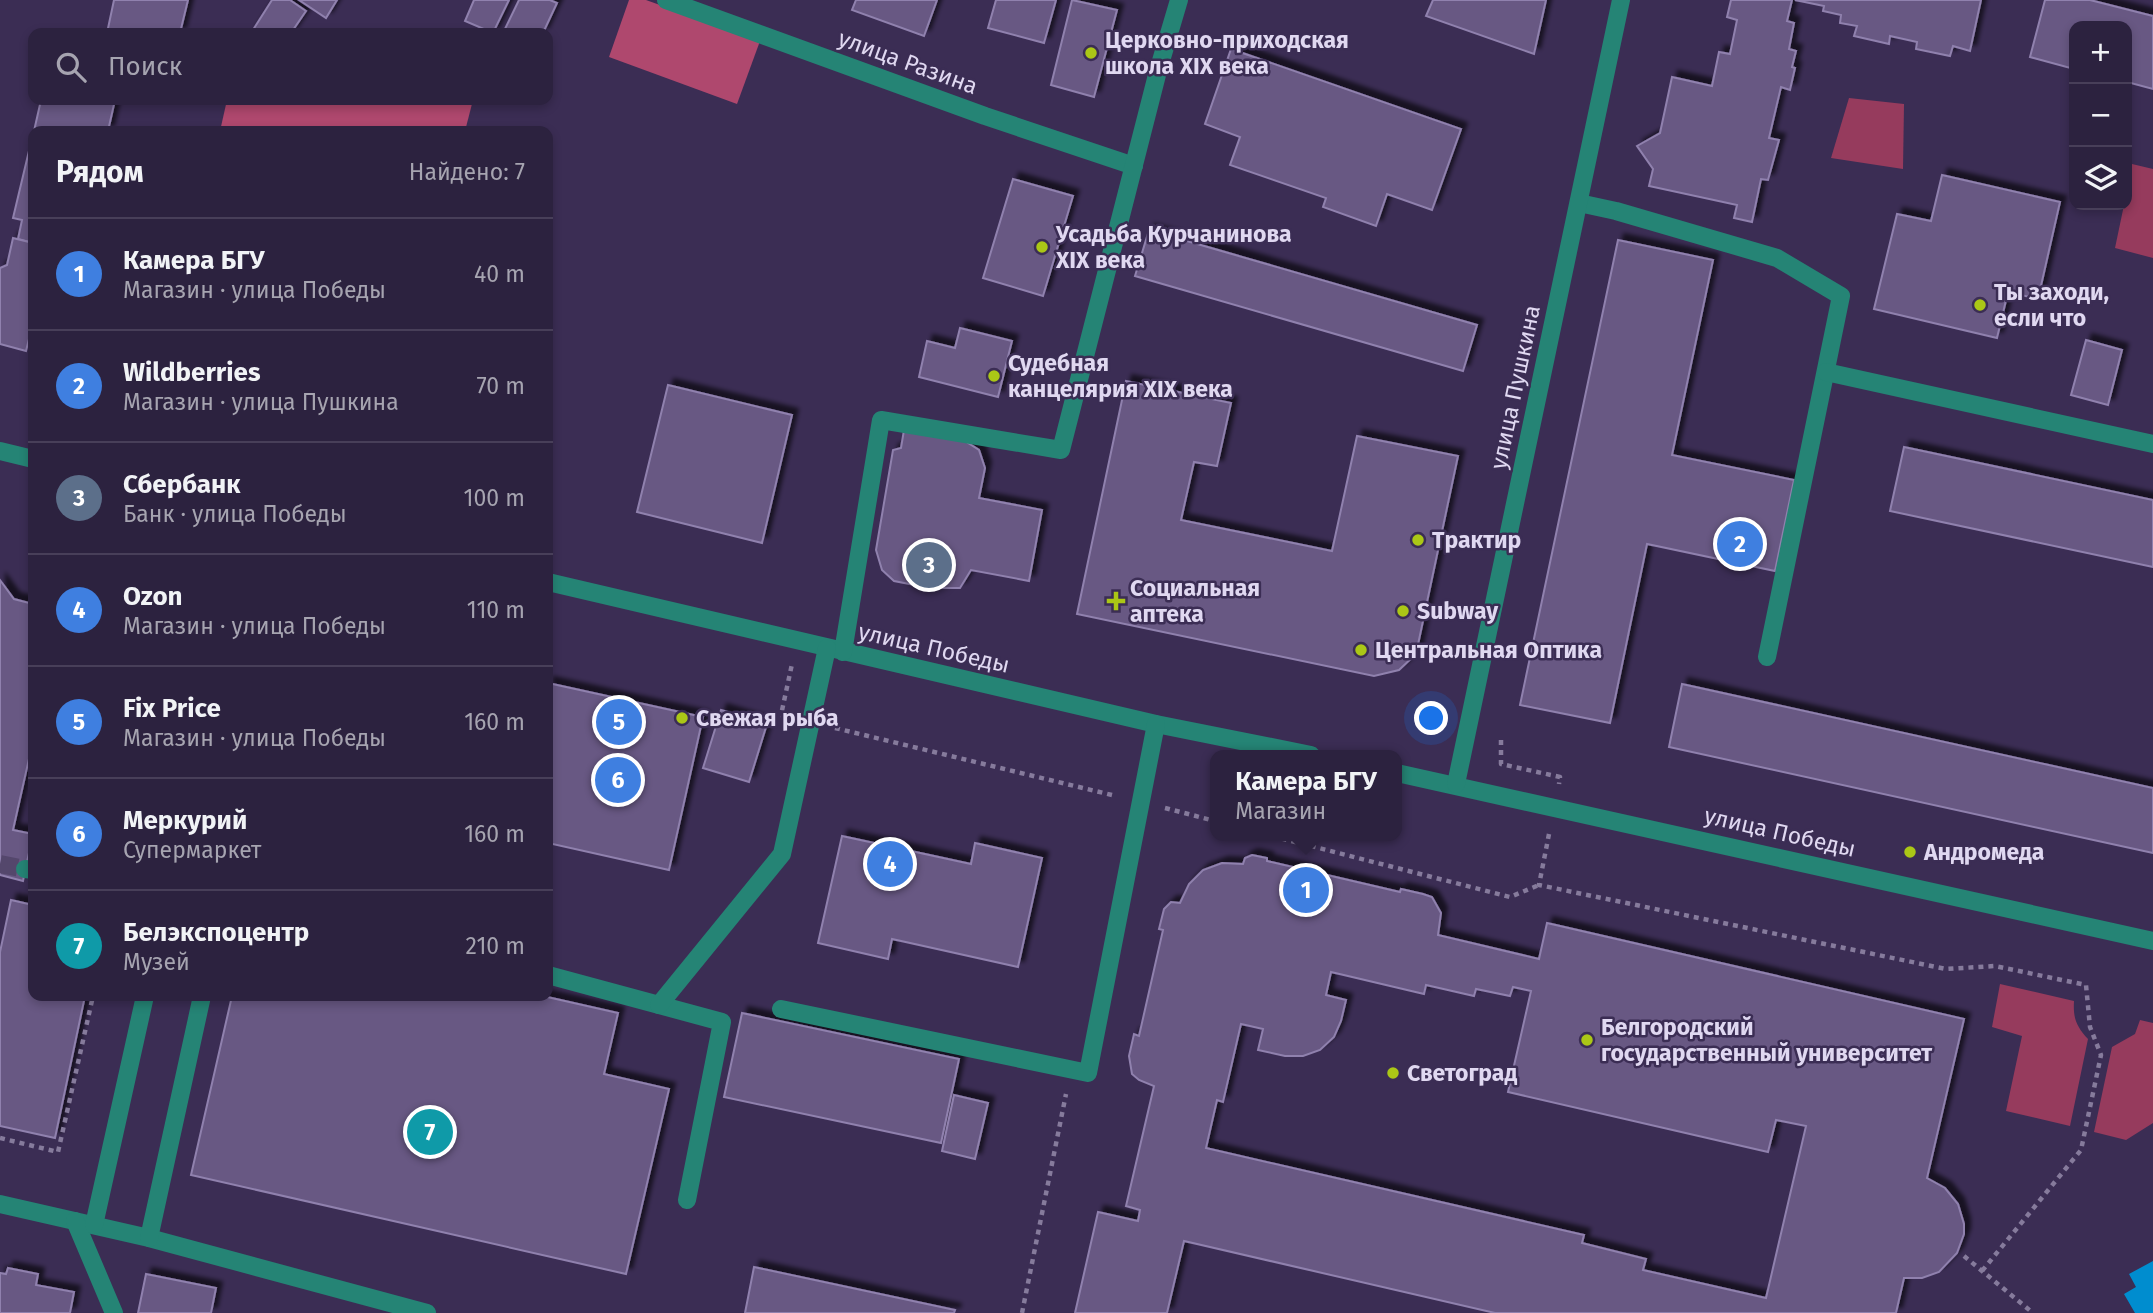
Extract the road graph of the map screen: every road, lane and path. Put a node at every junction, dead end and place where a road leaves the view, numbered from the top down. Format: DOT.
graph roads {
  1 [pos="666,0"];
  2 [pos="1179,0"];
  3 [pos="1621,0"];
  4 [pos="1134,166"];
  5 [pos="1578,203"];
  6 [pos="1826,372"];
  7 [pos="2153,444"];
  8 [pos="0,451"];
  9 [pos="28,458"];
  10 [pos="553,583"];
  11 [pos="835,650"];
  12 [pos="1767,657"];
  13 [pos="1156,724"];
  14 [pos="1501,740"];
  15 [pos="1286,750"];
  16 [pos="1402,773"];
  17 [pos="1456,785"];
  18 [pos="1141,802"];
  19 [pos="1554,808"];
  20 [pos="1210,820"];
  21 [pos="1292,841"];
  22 [pos="1539,885"];
  23 [pos="2153,941"];
  24 [pos="553,976"];
  25 [pos="92,1001"];
  26 [pos="144,1001"];
  27 [pos="201,1001"];
  28 [pos="659,1005"];
  29 [pos="781,1009"];
  30 [pos="0,1138"];
  31 [pos="687,1200"];
  32 [pos="0,1204"];
  33 [pos="75,1221"];
  34 [pos="94,1225"];
  35 [pos="149,1238"];
  36 [pos="1964,1256"];
  37 [pos="1982,1271"];
  38 [pos="114,1313"];
  39 [pos="427,1313"];
  40 [pos="2033,1313"];
  1 -- 4 [label="street, улица Разина"];
  2 -- 4 [label="street"];
  3 -- 5 [label="street, улица Пушкина"];
  4 -- 11 [label="street"];
  5 -- 6 [label="street"];
  5 -- 17 [label="street, улица Пушкина"];
  6 -- 7 [label="street"];
  6 -- 12 [label="street"];
  8 -- 9 [label="street"];
  10 -- 11 [label="street, улица Победы"];
  11 -- 13 [label="street, улица Победы"];
  11 -- 28 [label="street"];
  13 -- 15 [label="street, улица Победы"];
  13 -- 18 [label="street"];
  14 -- 19 [label="path"];
  16 -- 17 [label="street, улица Победы"];
  17 -- 19 [label="street, улица Победы"];
  18 -- 20 [label="path"];
  18 -- 29 [label="street"];
  19 -- 22 [label="path"];
  19 -- 23 [label="street, улица Победы"];
  21 -- 22 [label="path"];
  22 -- 37 [label="path"];
  24 -- 28 [label="street"];
  25 -- 30 [label="path"];
  26 -- 34 [label="street"];
  27 -- 35 [label="street"];
  28 -- 31 [label="street"];
  32 -- 33 [label="street"];
  33 -- 34 [label="street"];
  33 -- 38 [label="street"];
  34 -- 35 [label="street"];
  35 -- 39 [label="street"];
  36 -- 37 [label="path"];
  37 -- 40 [label="path"];
}
